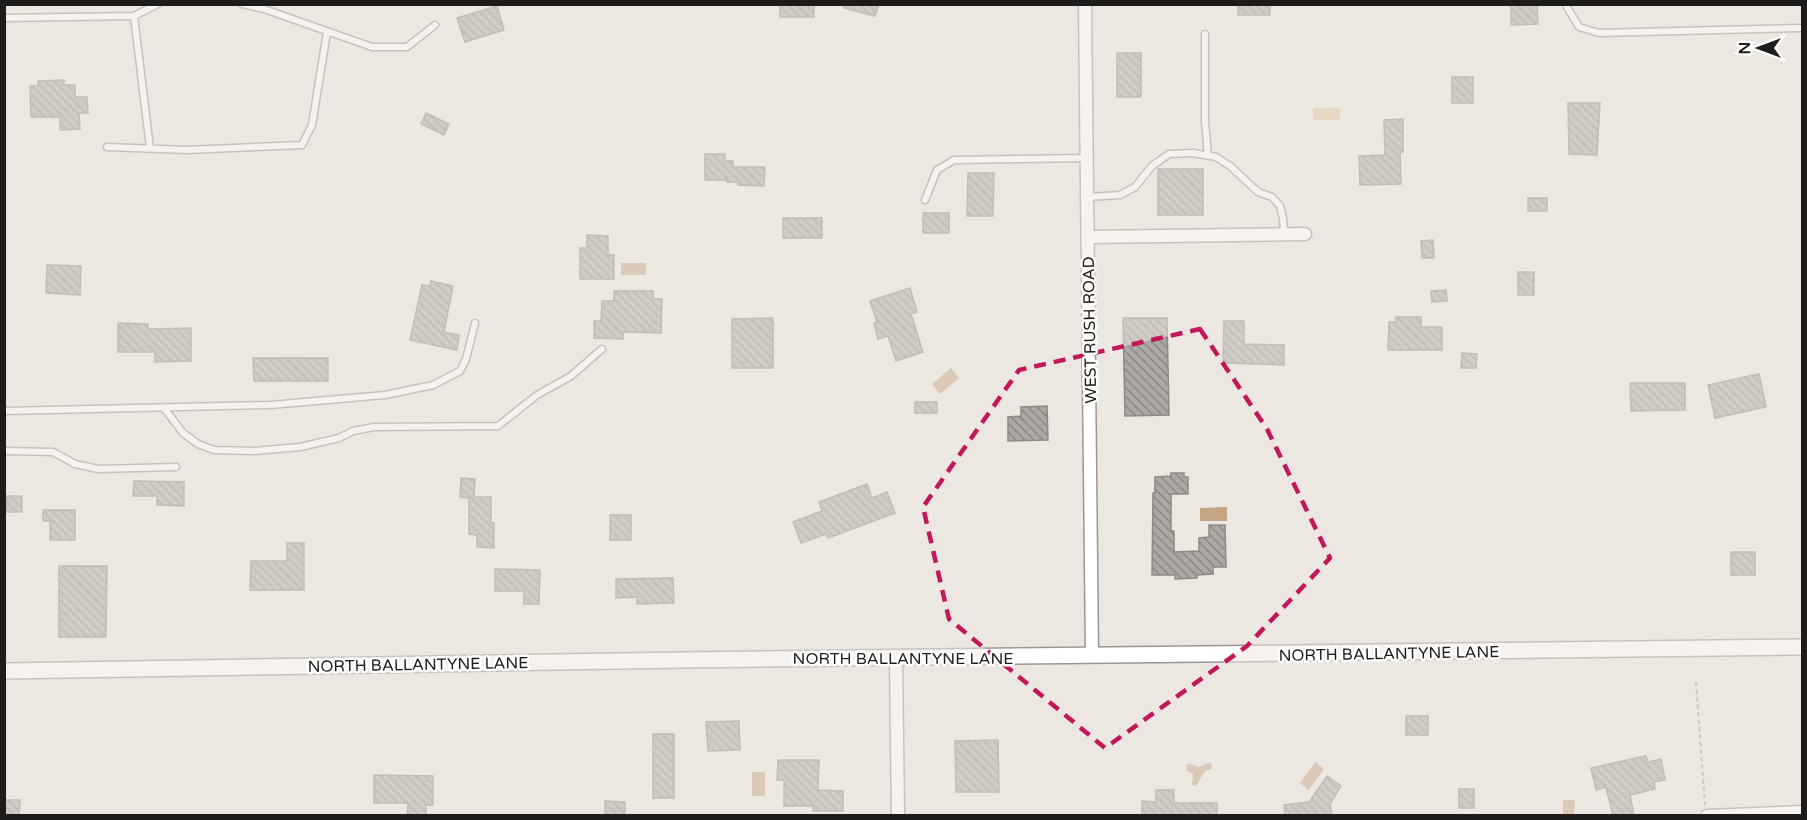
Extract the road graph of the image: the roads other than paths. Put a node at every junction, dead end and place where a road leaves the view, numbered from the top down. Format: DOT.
graph roads {
  1 [pos="158,4"];
  2 [pos="242,4"];
  3 [pos="1086,4"];
  4 [pos="1568,7"];
  5 [pos="134,15"];
  6 [pos="4,18"];
  7 [pos="435,25"];
  8 [pos="1803,28"];
  9 [pos="327,32"];
  10 [pos="1205,34"];
  11 [pos="107,147"];
  12 [pos="150,148"];
  13 [pos="1208,156"];
  14 [pos="1087,158"];
  15 [pos="1088,197"];
  16 [pos="925,200"];
  17 [pos="1284,234"];
  18 [pos="1305,234"];
  19 [pos="1089,237"];
  20 [pos="475,323"];
  21 [pos="602,349"];
  22 [pos="164,408"];
  23 [pos="4,411"];
  24 [pos="4,451"];
  25 [pos="176,466"];
  26 [pos="1803,647"];
  27 [pos="1092,656"];
  28 [pos="896,658"];
  29 [pos="4,671"];
  30 [pos="1706,812"];
  31 [pos="1803,812"];
  32 [pos="898,816"];
  1 -- 5 [label="lane"];
  2 -- 9 [label="lane"];
  3 -- 14 [label="street, WEST RUSH ROAD"];
  4 -- 8 [label="lane"];
  5 -- 6 [label="lane"];
  5 -- 12 [label="lane"];
  7 -- 9 [label="lane"];
  9 -- 12 [label="lane"];
  10 -- 13 [label="lane"];
  11 -- 12 [label="lane"];
  13 -- 15 [label="lane"];
  13 -- 17 [label="lane"];
  14 -- 15 [label="street, WEST RUSH ROAD"];
  14 -- 16 [label="lane"];
  15 -- 19 [label="street, WEST RUSH ROAD"];
  17 -- 18 [label="street"];
  17 -- 19 [label="street"];
  19 -- 27 [label="street, WEST RUSH ROAD"];
  20 -- 22 [label="lane"];
  21 -- 22 [label="lane"];
  22 -- 23 [label="lane"];
  24 -- 25 [label="lane"];
  26 -- 27 [label="street, NORTH BALLANTYNE LANE"];
  27 -- 28 [label="street, NORTH BALLANTYNE LANE"];
  28 -- 29 [label="street, NORTH BALLANTYNE LANE"];
  28 -- 32 [label="street"];
  30 -- 31 [label="street"];
}
